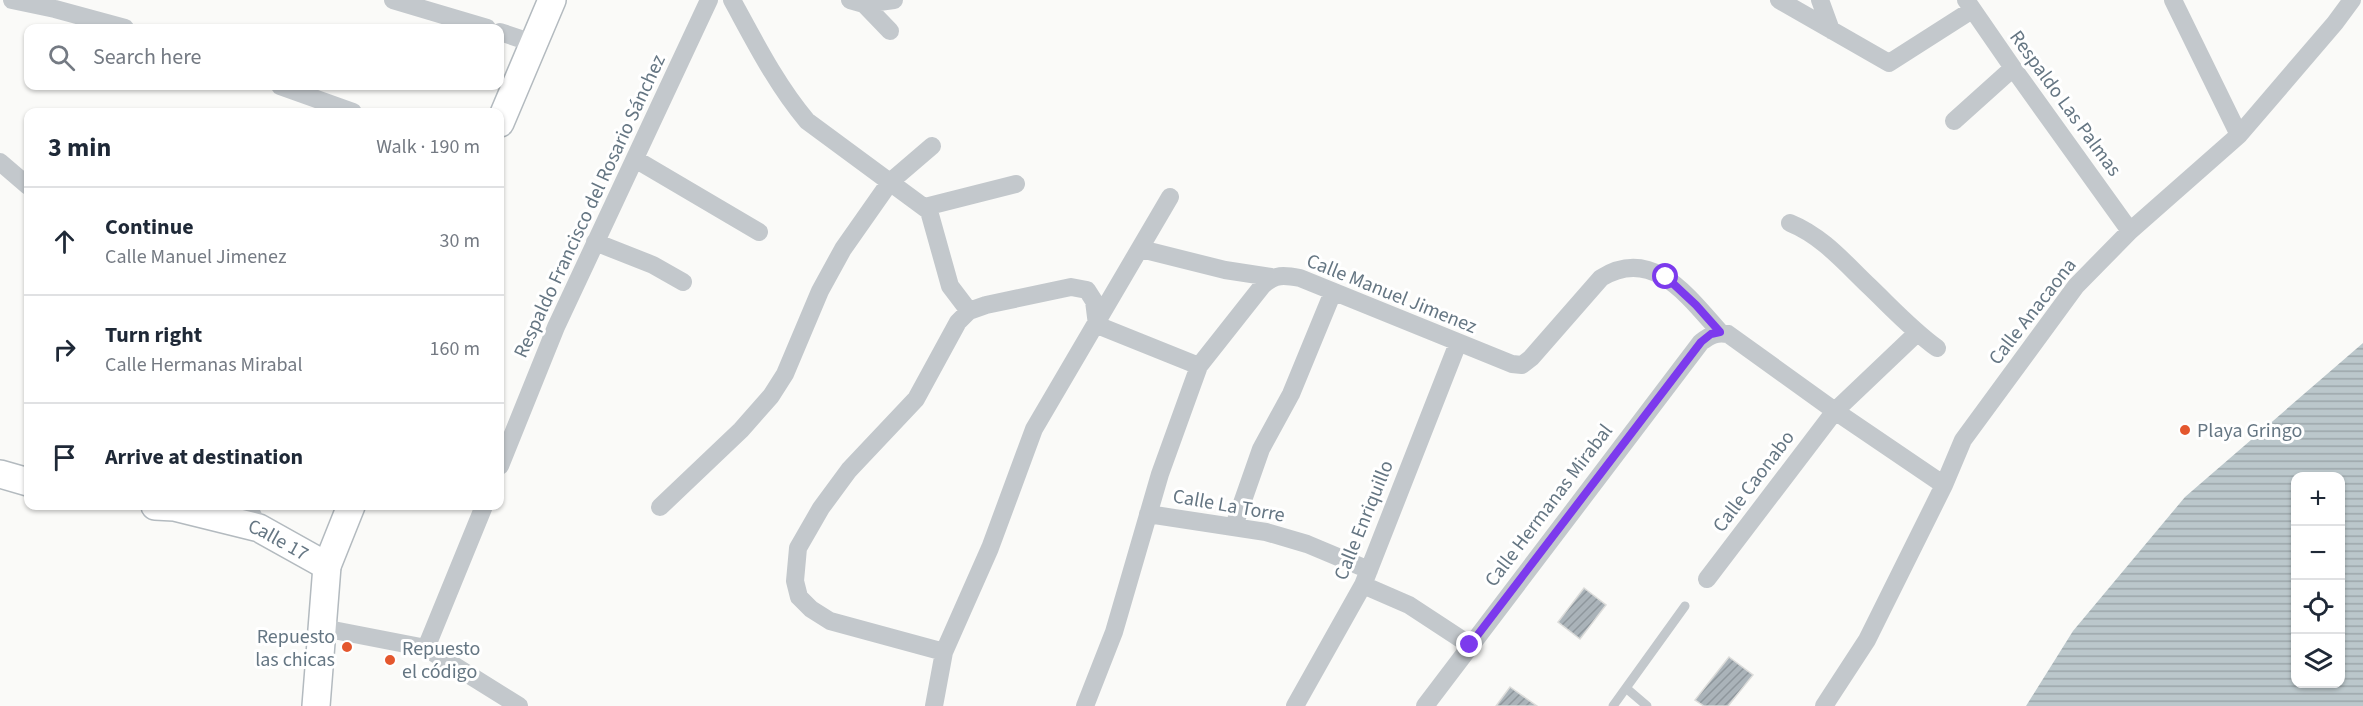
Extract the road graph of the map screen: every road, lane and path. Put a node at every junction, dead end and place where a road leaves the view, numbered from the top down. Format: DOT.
graph roads {
  1 [pos="12,0"];
  2 [pos="393,0"];
  3 [pos="552,0"];
  4 [pos="709,0"];
  5 [pos="732,0"];
  6 [pos="894,0"];
  7 [pos="1779,0"];
  8 [pos="1820,0"];
  9 [pos="2173,0"];
  10 [pos="2352,0"];
  11 [pos="857,2"];
  12 [pos="1969,5"];
  13 [pos="110,24"];
  14 [pos="474,24"];
  15 [pos="1831,30"];
  16 [pos="890,31"];
  17 [pos="504,33"];
  18 [pos="533,43"];
  19 [pos="2013,69"];
  20 [pos="291,90"];
  21 [pos="342,108"];
  22 [pos="504,113"];
  23 [pos="1954,121"];
  24 [pos="2240,135"];
  25 [pos="932,146"];
  26 [pos="634,159"];
  27 [pos="0,162"];
  28 [pos="890,182"];
  29 [pos="24,183"];
  30 [pos="1016,184"];
  31 [pos="1170,197"];
  32 [pos="926,207"];
  33 [pos="1790,223"];
  34 [pos="2130,231"];
  35 [pos="759,232"];
  36 [pos="596,242"];
  37 [pos="1141,249"];
  38 [pos="1271,277"];
  39 [pos="684,282"];
  40 [pos="1333,292"];
  41 [pos="969,311"];
  42 [pos="1097,325"];
  43 [pos="1716,333"];
  44 [pos="1917,333"];
  45 [pos="1458,343"];
  46 [pos="1937,348"];
  47 [pos="1198,366"];
  48 [pos="1834,411"];
  49 [pos="504,456"];
  50 [pos="0,474"];
  51 [pos="24,481"];
  52 [pos="1944,485"];
  53 [pos="660,507"];
  54 [pos="198,510"];
  55 [pos="349,510"];
  56 [pos="481,510"];
  57 [pos="1148,514"];
  58 [pos="254,517"];
  59 [pos="1234,526"];
  60 [pos="327,566"];
  61 [pos="1366,577"];
  62 [pos="1707,579"];
  63 [pos="1685,606"];
  64 [pos="323,628"];
  65 [pos="1470,645"];
  66 [pos="426,648"];
  67 [pos="944,652"];
  68 [pos="1626,688"];
  69 [pos="316,706"];
  70 [pos="519,706"];
  71 [pos="934,706"];
  72 [pos="1085,706"];
  73 [pos="1295,706"];
  74 [pos="1425,706"];
  75 [pos="1613,706"];
  76 [pos="1647,706"];
  77 [pos="1824,706"];
  1 -- 13 [label="street"];
  2 -- 14 [label="street"];
  3 -- 18 [label="main road"];
  4 -- 26 [label="street, Respaldo Francisco del Rosario Sánchez"];
  5 -- 28 [label="street"];
  6 -- 11 [label="street"];
  7 -- 15 [label="street"];
  8 -- 15 [label="street"];
  9 -- 24 [label="street"];
  10 -- 24 [label="street, Calle Anacaona"];
  11 -- 16 [label="street"];
  12 -- 15 [label="street"];
  12 -- 19 [label="street, Respaldo Las Palmas"];
  17 -- 18 [label="street"];
  18 -- 22 [label="main road"];
  19 -- 23 [label="street"];
  19 -- 34 [label="street, Respaldo Las Palmas"];
  20 -- 21 [label="street"];
  24 -- 34 [label="street, Calle Anacaona"];
  25 -- 28 [label="street"];
  26 -- 35 [label="street"];
  26 -- 36 [label="street, Respaldo Francisco del Rosario Sánchez"];
  27 -- 29 [label="street"];
  28 -- 32 [label="street"];
  28 -- 53 [label="street"];
  30 -- 32 [label="street"];
  31 -- 37 [label="street"];
  32 -- 41 [label="street"];
  33 -- 44 [label="street"];
  34 -- 52 [label="street, Calle Anacaona"];
  36 -- 39 [label="street"];
  36 -- 49 [label="street, Respaldo Francisco del Rosario Sánchez"];
  37 -- 38 [label="street, Calle Manuel Jimenez"];
  37 -- 42 [label="street"];
  38 -- 40 [label="street, Calle Manuel Jimenez"];
  38 -- 47 [label="street"];
  40 -- 45 [label="street, Calle Manuel Jimenez"];
  40 -- 59 [label="street"];
  41 -- 42 [label="street"];
  41 -- 67 [label="street"];
  42 -- 47 [label="street"];
  42 -- 67 [label="street"];
  43 -- 45 [label="street, Calle Manuel Jimenez"];
  43 -- 48 [label="street"];
  43 -- 65 [label="street, Calle Hermanas Mirabal"];
  44 -- 46 [label="street"];
  44 -- 48 [label="street, Calle Caonabo"];
  45 -- 61 [label="street, Calle Enriquillo"];
  47 -- 57 [label="street"];
  48 -- 52 [label="street"];
  48 -- 62 [label="street, Calle Caonabo"];
  50 -- 51 [label="main road"];
  52 -- 77 [label="street, Calle Anacaona"];
  54 -- 58 [label="main road, Calle 17"];
  55 -- 60 [label="main road"];
  56 -- 66 [label="street"];
  57 -- 59 [label="street, Calle La Torre"];
  57 -- 72 [label="street"];
  58 -- 60 [label="main road, Calle 17"];
  59 -- 61 [label="street, Calle La Torre"];
  60 -- 64 [label="main road"];
  61 -- 65 [label="street, Calle La Torre"];
  61 -- 73 [label="street, Calle Enriquillo"];
  63 -- 68 [label="lane"];
  64 -- 66 [label="street"];
  64 -- 69 [label="main road"];
  65 -- 74 [label="street, Calle Hermanas Mirabal"];
  66 -- 70 [label="street"];
  67 -- 71 [label="street"];
  68 -- 75 [label="lane"];
  68 -- 76 [label="lane"];
}
